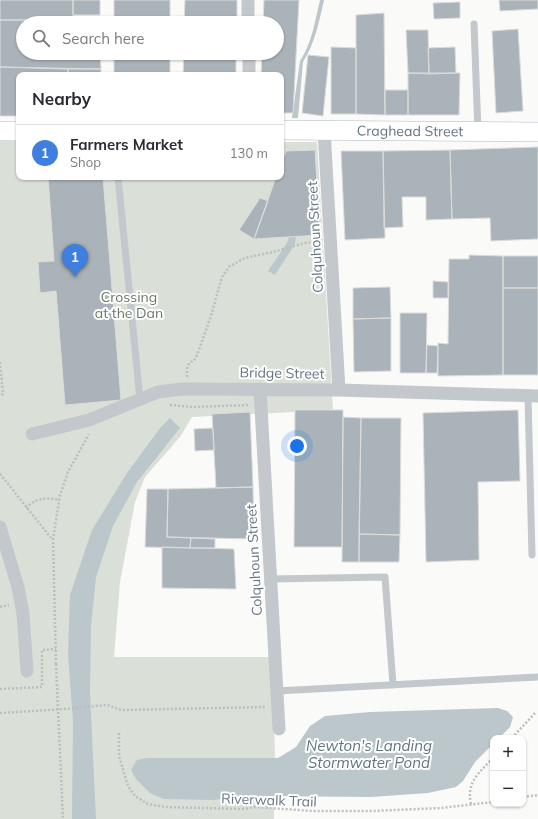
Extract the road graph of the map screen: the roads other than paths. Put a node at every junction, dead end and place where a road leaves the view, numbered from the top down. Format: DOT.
graph roads {
  1 [pos="248,0"];
  2 [pos="248,16"];
  3 [pos="474,24"];
  4 [pos="249,60"];
  5 [pos="249,72"];
  6 [pos="284,130"];
  7 [pos="324,130"];
  8 [pos="0,131"];
  9 [pos="16,131"];
  10 [pos="478,132"];
  11 [pos="538,132"];
  12 [pos="118,180"];
  13 [pos="260,389"];
  14 [pos="339,390"];
  15 [pos="533,396"];
  16 [pos="140,399"];
  17 [pos="32,434"];
  18 [pos="0,527"];
  19 [pos="532,555"];
  20 [pos="271,579"];
  21 [pos="27,671"];
  22 [pos="538,678"];
  23 [pos="393,685"];
  24 [pos="277,691"];
  25 [pos="279,729"];
  1 -- 2 [label="street"];
  3 -- 10 [label="lane"];
  4 -- 5 [label="street"];
  6 -- 7 [label="main road, Craghead Street"];
  7 -- 10 [label="main road, Craghead Street"];
  7 -- 14 [label="street, Colquhoun Street"];
  8 -- 9 [label="main road"];
  10 -- 11 [label="main road, Craghead Street"];
  12 -- 16 [label="lane"];
  13 -- 14 [label="street, Bridge Street"];
  13 -- 16 [label="street, Bridge Street"];
  13 -- 20 [label="street, Colquhoun Street"];
  14 -- 15 [label="street, Bridge Street"];
  15 -- 19 [label="lane"];
  16 -- 17 [label="street, Bridge Street"];
  18 -- 21 [label="street"];
  20 -- 23 [label="lane"];
  20 -- 24 [label="street, Colquhoun Street"];
  22 -- 23 [label="lane"];
  23 -- 24 [label="lane"];
  24 -- 25 [label="street, Colquhoun Street"];
}
